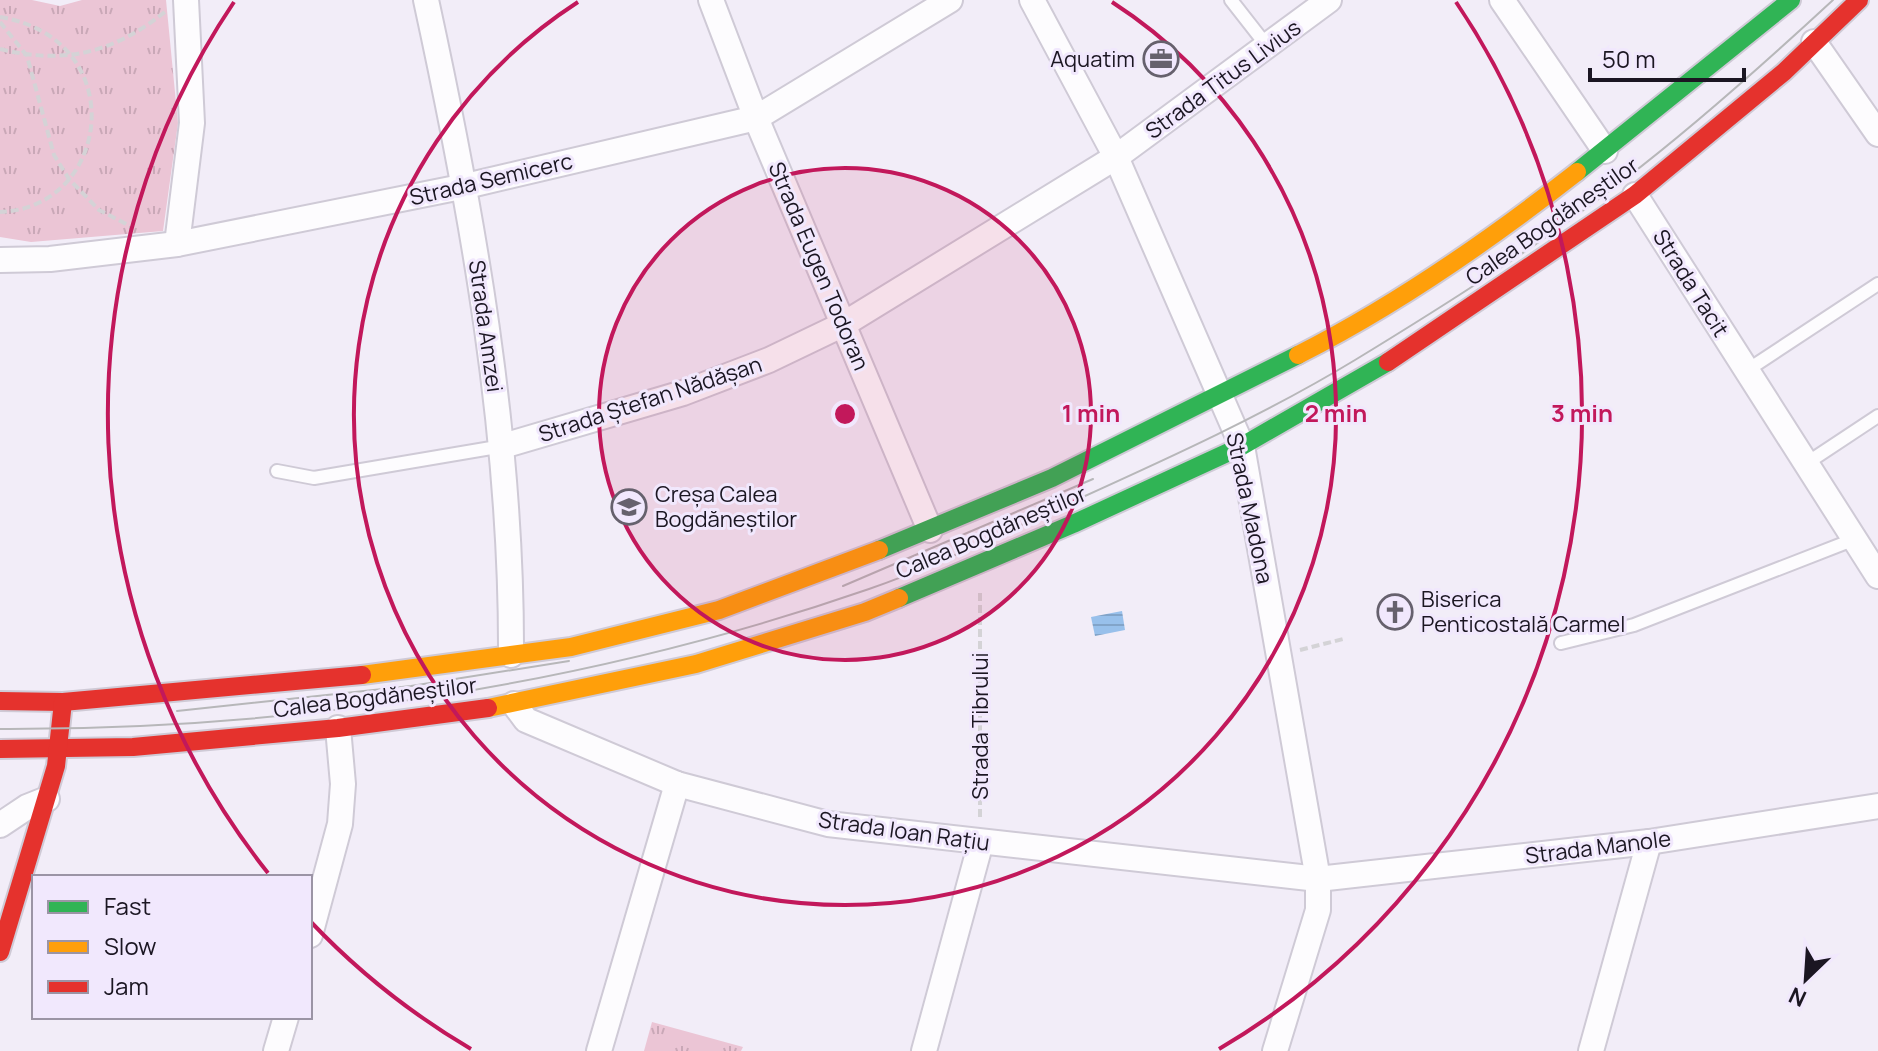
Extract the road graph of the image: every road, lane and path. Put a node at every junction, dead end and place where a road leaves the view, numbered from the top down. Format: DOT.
graph roads {
  1 [pos="426,0"];
  2 [pos="711,0"];
  3 [pos="950,0"];
  4 [pos="1032,0"];
  5 [pos="1231,0"];
  6 [pos="1329,0"];
  7 [pos="1502,0"];
  8 [pos="1791,0"];
  9 [pos="1859,0"];
  10 [pos="180,3"];
  11 [pos="0,20"];
  12 [pos="1814,42"];
  13 [pos="1267,46"];
  14 [pos="0,49"];
  15 [pos="27,56"];
  16 [pos="74,56"];
  17 [pos="756,118"];
  18 [pos="1878,134"];
  19 [pos="1605,151"];
  20 [pos="1116,157"];
  21 [pos="69,179"];
  22 [pos="466,186"];
  23 [pos="1635,195"];
  24 [pos="0,212"];
  25 [pos="142,233"];
  26 [pos="177,244"];
  27 [pos="0,260"];
  28 [pos="1878,284"];
  29 [pos="844,324"];
  30 [pos="1746,371"];
  31 [pos="1221,396"];
  32 [pos="1878,416"];
  33 [pos="503,446"];
  34 [pos="1242,446"];
  35 [pos="1807,463"];
  36 [pos="277,471"];
  37 [pos="930,530"];
  38 [pos="1855,539"];
  39 [pos="1878,576"];
  40 [pos="980,586"];
  41 [pos="1343,639"];
  42 [pos="1561,643"];
  43 [pos="511,655"];
  44 [pos="1279,656"];
  45 [pos="0,701"];
  46 [pos="63,702"];
  47 [pos="514,704"];
  48 [pos="338,728"];
  49 [pos="0,749"];
  50 [pos="59,751"];
  51 [pos="677,784"];
  52 [pos="47,799"];
  53 [pos="1878,806"];
  54 [pos="0,825"];
  55 [pos="981,842"];
  56 [pos="1649,842"];
  57 [pos="1318,879"];
  58 [pos="312,928"];
  59 [pos="0,952"];
  60 [pos="285,1019"];
  61 [pos="276,1051"];
  62 [pos="599,1051"];
  63 [pos="924,1051"];
  64 [pos="1275,1051"];
  65 [pos="1591,1051"];
  1 -- 22 [label="street, Strada Amzei"];
  2 -- 17 [label="street, Strada Eugen Todoran"];
  3 -- 17 [label="street, Strada Semicerc"];
  4 -- 20 [label="street, Strada Madona"];
  5 -- 13 [label="lane"];
  6 -- 13 [label="street, Strada Titus Livius"];
  7 -- 19 [label="street"];
  8 -- 19 [label="main road, Calea Bogdăneștilor"];
  9 -- 12 [label="main road, Calea Bogdăneștilor"];
  10 -- 16 [label="path"];
  10 -- 26 [label="street"];
  11 -- 15 [label="path"];
  11 -- 16 [label="path"];
  12 -- 18 [label="street"];
  12 -- 23 [label="main road, Calea Bogdăneștilor"];
  13 -- 20 [label="street, Strada Titus Livius"];
  14 -- 15 [label="path"];
  15 -- 16 [label="path"];
  15 -- 21 [label="path"];
  16 -- 21 [label="path"];
  17 -- 22 [label="street, Strada Semicerc"];
  17 -- 29 [label="street, Strada Eugen Todoran"];
  19 -- 31 [label="main road, Calea Bogdăneștilor"];
  20 -- 29 [label="street, Strada Ștefan Nădășan"];
  20 -- 31 [label="street, Strada Madona"];
  21 -- 24 [label="path"];
  21 -- 25 [label="path"];
  22 -- 26 [label="street, Strada Semicerc"];
  22 -- 33 [label="street, Strada Amzei"];
  23 -- 30 [label="street, Strada Tacit"];
  23 -- 34 [label="main road, Calea Bogdăneștilor"];
  26 -- 27 [label="street, Strada Semicerc"];
  28 -- 30 [label="lane"];
  29 -- 33 [label="street, Strada Ștefan Nădășan"];
  29 -- 37 [label="street, Strada Eugen Todoran"];
  30 -- 35 [label="street, Strada Tacit"];
  31 -- 34 [label="street, Strada Madona"];
  31 -- 37 [label="main road, Calea Bogdăneștilor"];
  32 -- 35 [label="lane"];
  33 -- 36 [label="lane, Strada Ștefan Nădășan"];
  33 -- 43 [label="street, Strada Amzei"];
  34 -- 44 [label="street, Strada Madona"];
  34 -- 47 [label="main road, Calea Bogdăneștilor"];
  35 -- 38 [label="street, Strada Tacit"];
  37 -- 43 [label="main road, Calea Bogdăneștilor"];
  38 -- 39 [label="street, Strada Tacit"];
  38 -- 42 [label="lane"];
  40 -- 55 [label="path, Strada Tibrului"];
  41 -- 44 [label="path"];
  43 -- 46 [label="main road, Calea Bogdăneștilor"];
  44 -- 57 [label="street, Strada Madona"];
  45 -- 46 [label="main road, Calea Bogdăneștilor"];
  46 -- 50 [label="main road"];
  47 -- 48 [label="main road, Calea Bogdăneștilor"];
  47 -- 51 [label="street, Strada Ioan Rațiu"];
  48 -- 50 [label="main road, Calea Bogdăneștilor"];
  48 -- 58 [label="street"];
  49 -- 50 [label="main road, Calea Bogdăneștilor"];
  50 -- 52 [label="main road"];
  51 -- 55 [label="street, Strada Ioan Rațiu"];
  51 -- 62 [label="street"];
  52 -- 54 [label="street"];
  52 -- 59 [label="main road"];
  53 -- 56 [label="street, Strada Manole"];
  55 -- 57 [label="street, Strada Ioan Rațiu"];
  55 -- 63 [label="street"];
  56 -- 57 [label="street, Strada Manole"];
  56 -- 65 [label="street"];
  57 -- 64 [label="street, Strada Madona"];
  60 -- 61 [label="street"];
}
